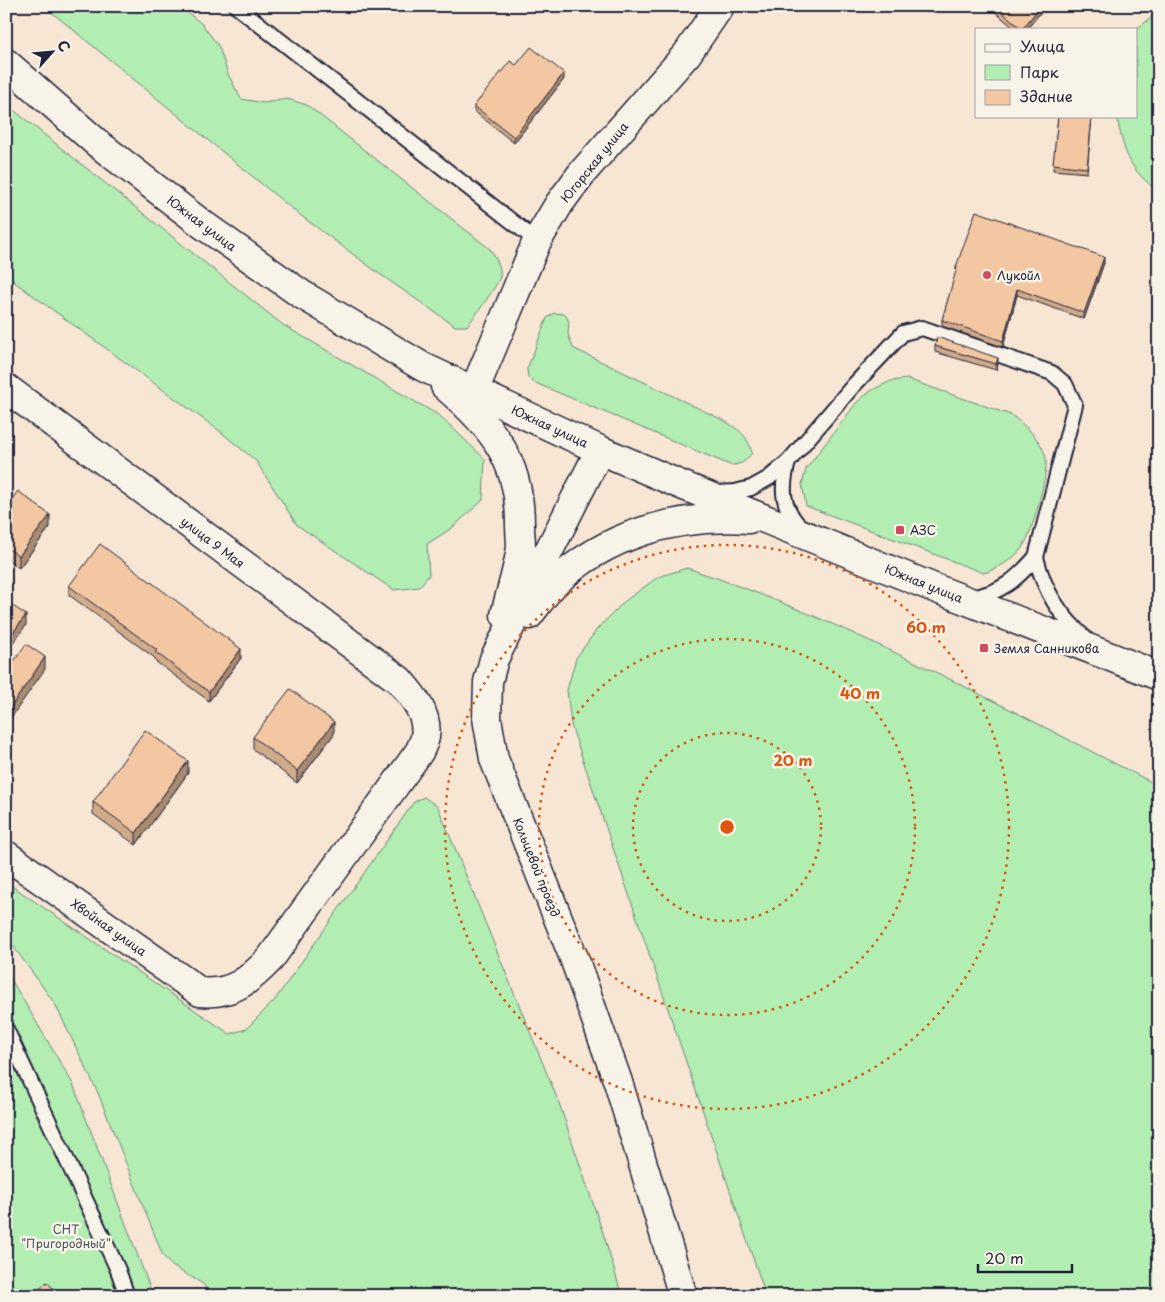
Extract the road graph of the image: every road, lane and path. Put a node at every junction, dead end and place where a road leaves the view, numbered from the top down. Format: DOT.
graph roads {
  1 [pos="236,6"];
  2 [pos="720,6"];
  3 [pos="6,63"];
  4 [pos="537,241"];
  5 [pos="423,367"];
  6 [pos="6,388"];
  7 [pos="474,390"];
  8 [pos="600,450"];
  9 [pos="788,462"];
  10 [pos="697,491"];
  11 [pos="770,520"];
  12 [pos="808,536"];
  13 [pos="1036,557"];
  14 [pos="962,599"];
  15 [pos="1104,655"];
  16 [pos="494,659"];
  17 [pos="1159,676"];
  18 [pos="6,855"];
  19 [pos="214,993"];
  20 [pos="6,1029"];
  21 [pos="127,1296"];
  22 [pos="683,1296"];
  1 -- 4 [label="lane"];
  2 -- 4 [label="main road, Югорская улица"];
  3 -- 5 [label="main road, Южная улица"];
  4 -- 7 [label="main road, Югорская улица"];
  5 -- 7 [label="main road, Южная улица"];
  5 -- 16 [label="main road"];
  6 -- 19 [label="main road, улица 9 Мая"];
  7 -- 8 [label="main road, Южная улица"];
  8 -- 10 [label="main road, Южная улица"];
  8 -- 16 [label="main road, Кольцевой проезд"];
  9 -- 10 [label="lane"];
  9 -- 12 [label="lane"];
  9 -- 13 [label="lane"];
  10 -- 11 [label="main road, Южная улица"];
  11 -- 12 [label="main road, Южная улица"];
  11 -- 16 [label="main road"];
  12 -- 14 [label="main road, Южная улица"];
  13 -- 14 [label="lane"];
  13 -- 15 [label="lane"];
  14 -- 15 [label="main road, Южная улица"];
  15 -- 17 [label="main road, Южная улица"];
  16 -- 22 [label="main road, Кольцевой проезд"];
  18 -- 19 [label="main road, Хвойная улица"];
  20 -- 21 [label="lane"];
}
